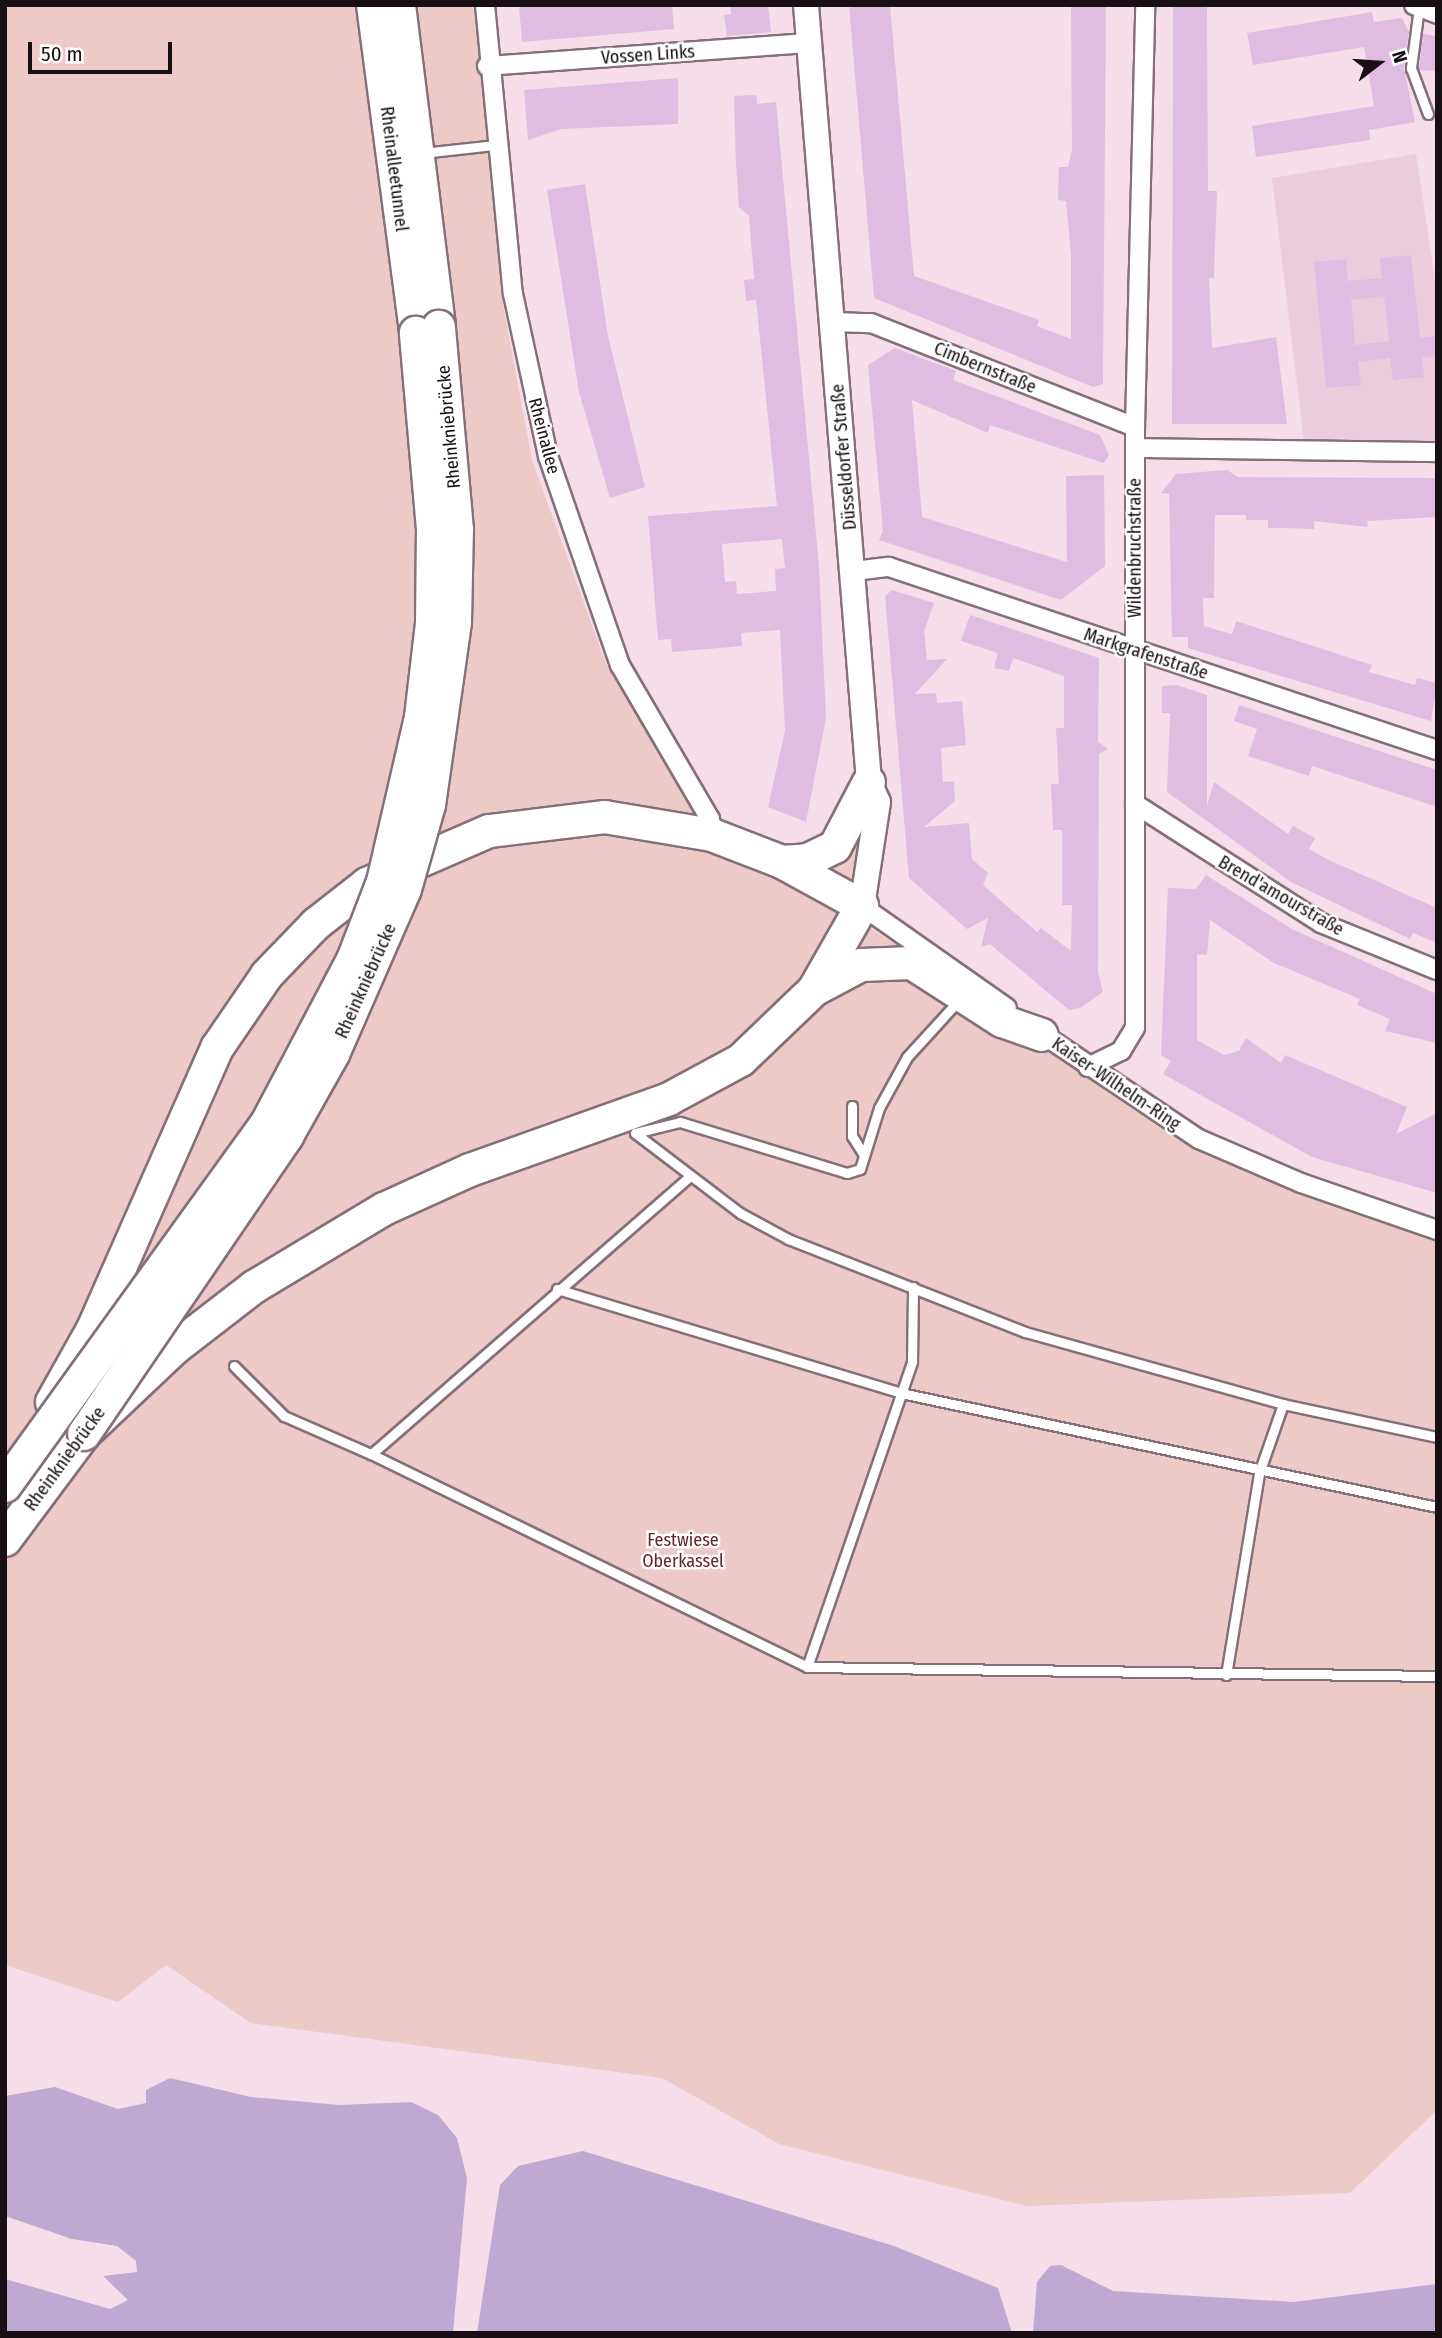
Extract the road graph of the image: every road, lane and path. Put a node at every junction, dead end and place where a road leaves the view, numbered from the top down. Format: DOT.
graph roads {
  1 [pos="373,5"];
  2 [pos="399,5"];
  3 [pos="485,5"];
  4 [pos="806,5"];
  5 [pos="1145,5"];
  6 [pos="1416,6"];
  7 [pos="1437,14"];
  8 [pos="809,43"];
  9 [pos="487,66"];
  10 [pos="1428,114"];
  11 [pos="494,145"];
  12 [pos="417,154"];
  13 [pos="833,322"];
  14 [pos="427,330"];
  15 [pos="1135,427"];
  16 [pos="1135,448"];
  17 [pos="1437,452"];
  18 [pos="854,571"];
  19 [pos="1135,651"];
  20 [pos="1437,750"];
  21 [pos="869,782"];
  22 [pos="1135,804"];
  23 [pos="712,835"];
  24 [pos="782,862"];
  25 [pos="862,906"];
  26 [pos="1437,970"];
  27 [pos="969,988"];
  28 [pos="814,990"];
  29 [pos="1042,1035"];
  30 [pos="1088,1067"];
  31 [pos="852,1106"];
  32 [pos="864,1155"];
  33 [pos="690,1176"];
  34 [pos="1437,1230"];
  35 [pos="913,1287"];
  36 [pos="557,1289"];
  37 [pos="234,1366"];
  38 [pos="901,1393"];
  39 [pos="1283,1404"];
  40 [pos="84,1434"];
  41 [pos="1437,1437"];
  42 [pos="371,1454"];
  43 [pos="1259,1473"];
  44 [pos="5,1477"];
  45 [pos="5,1486"];
  46 [pos="1437,1507"];
  47 [pos="5,1540"];
  48 [pos="807,1667"];
  49 [pos="1226,1675"];
  50 [pos="1437,1676"];
  1 -- 14 [label="highway, Rheinalleetunnel"];
  2 -- 12 [label="highway, Rheinalleetunnel"];
  3 -- 9 [label="street, Rheinallee"];
  4 -- 8 [label="street, Düsseldorfer Straße"];
  5 -- 15 [label="street, Wildenbruchstraße"];
  6 -- 7 [label="street"];
  6 -- 10 [label="lane"];
  8 -- 9 [label="street, Vossen Links"];
  8 -- 13 [label="street, Düsseldorfer Straße"];
  9 -- 11 [label="street, Rheinallee"];
  11 -- 12 [label="lane"];
  11 -- 23 [label="street, Rheinallee"];
  12 -- 14 [label="highway, Rheinalleetunnel"];
  13 -- 15 [label="street, Cimbernstraße"];
  13 -- 18 [label="street, Düsseldorfer Straße"];
  14 -- 40 [label="highway, Rheinkniebrücke, bridge"];
  14 -- 45 [label="highway, Rheinkniebrücke, bridge"];
  15 -- 16 [label="street, Wildenbruchstraße"];
  16 -- 17 [label="street"];
  16 -- 19 [label="street, Wildenbruchstraße"];
  18 -- 19 [label="street, Markgrafenstraße"];
  18 -- 21 [label="street, Düsseldorfer Straße"];
  19 -- 20 [label="street, Markgrafenstraße"];
  19 -- 22 [label="street, Wildenbruchstraße"];
  21 -- 24 [label="highway"];
  21 -- 25 [label="street, Düsseldorfer Straße"];
  22 -- 26 [label="street, Brend'amourstraße"];
  22 -- 30 [label="street, Wildenbruchstraße"];
  23 -- 24 [label="highway"];
  23 -- 44 [label="highway, bridge"];
  24 -- 25 [label="highway"];
  25 -- 27 [label="street"];
  25 -- 28 [label="highway"];
  27 -- 28 [label="highway"];
  27 -- 29 [label="highway"];
  27 -- 32 [label="lane"];
  28 -- 40 [label="highway, bridge"];
  29 -- 30 [label="street, Kaiser-Wilhelm-Ring"];
  30 -- 34 [label="street, Kaiser-Wilhelm-Ring"];
  31 -- 32 [label="lane"];
  32 -- 33 [label="lane"];
  33 -- 35 [label="lane"];
  33 -- 36 [label="lane"];
  35 -- 38 [label="lane"];
  35 -- 39 [label="lane"];
  36 -- 38 [label="lane"];
  36 -- 42 [label="lane"];
  37 -- 42 [label="lane"];
  38 -- 43 [label="lane"];
  38 -- 48 [label="lane"];
  39 -- 41 [label="lane"];
  39 -- 43 [label="lane"];
  40 -- 47 [label="highway, Rheinkniebrücke"];
  42 -- 48 [label="lane"];
  43 -- 46 [label="lane"];
  43 -- 49 [label="lane"];
  48 -- 49 [label="lane"];
  49 -- 50 [label="lane"];
}
